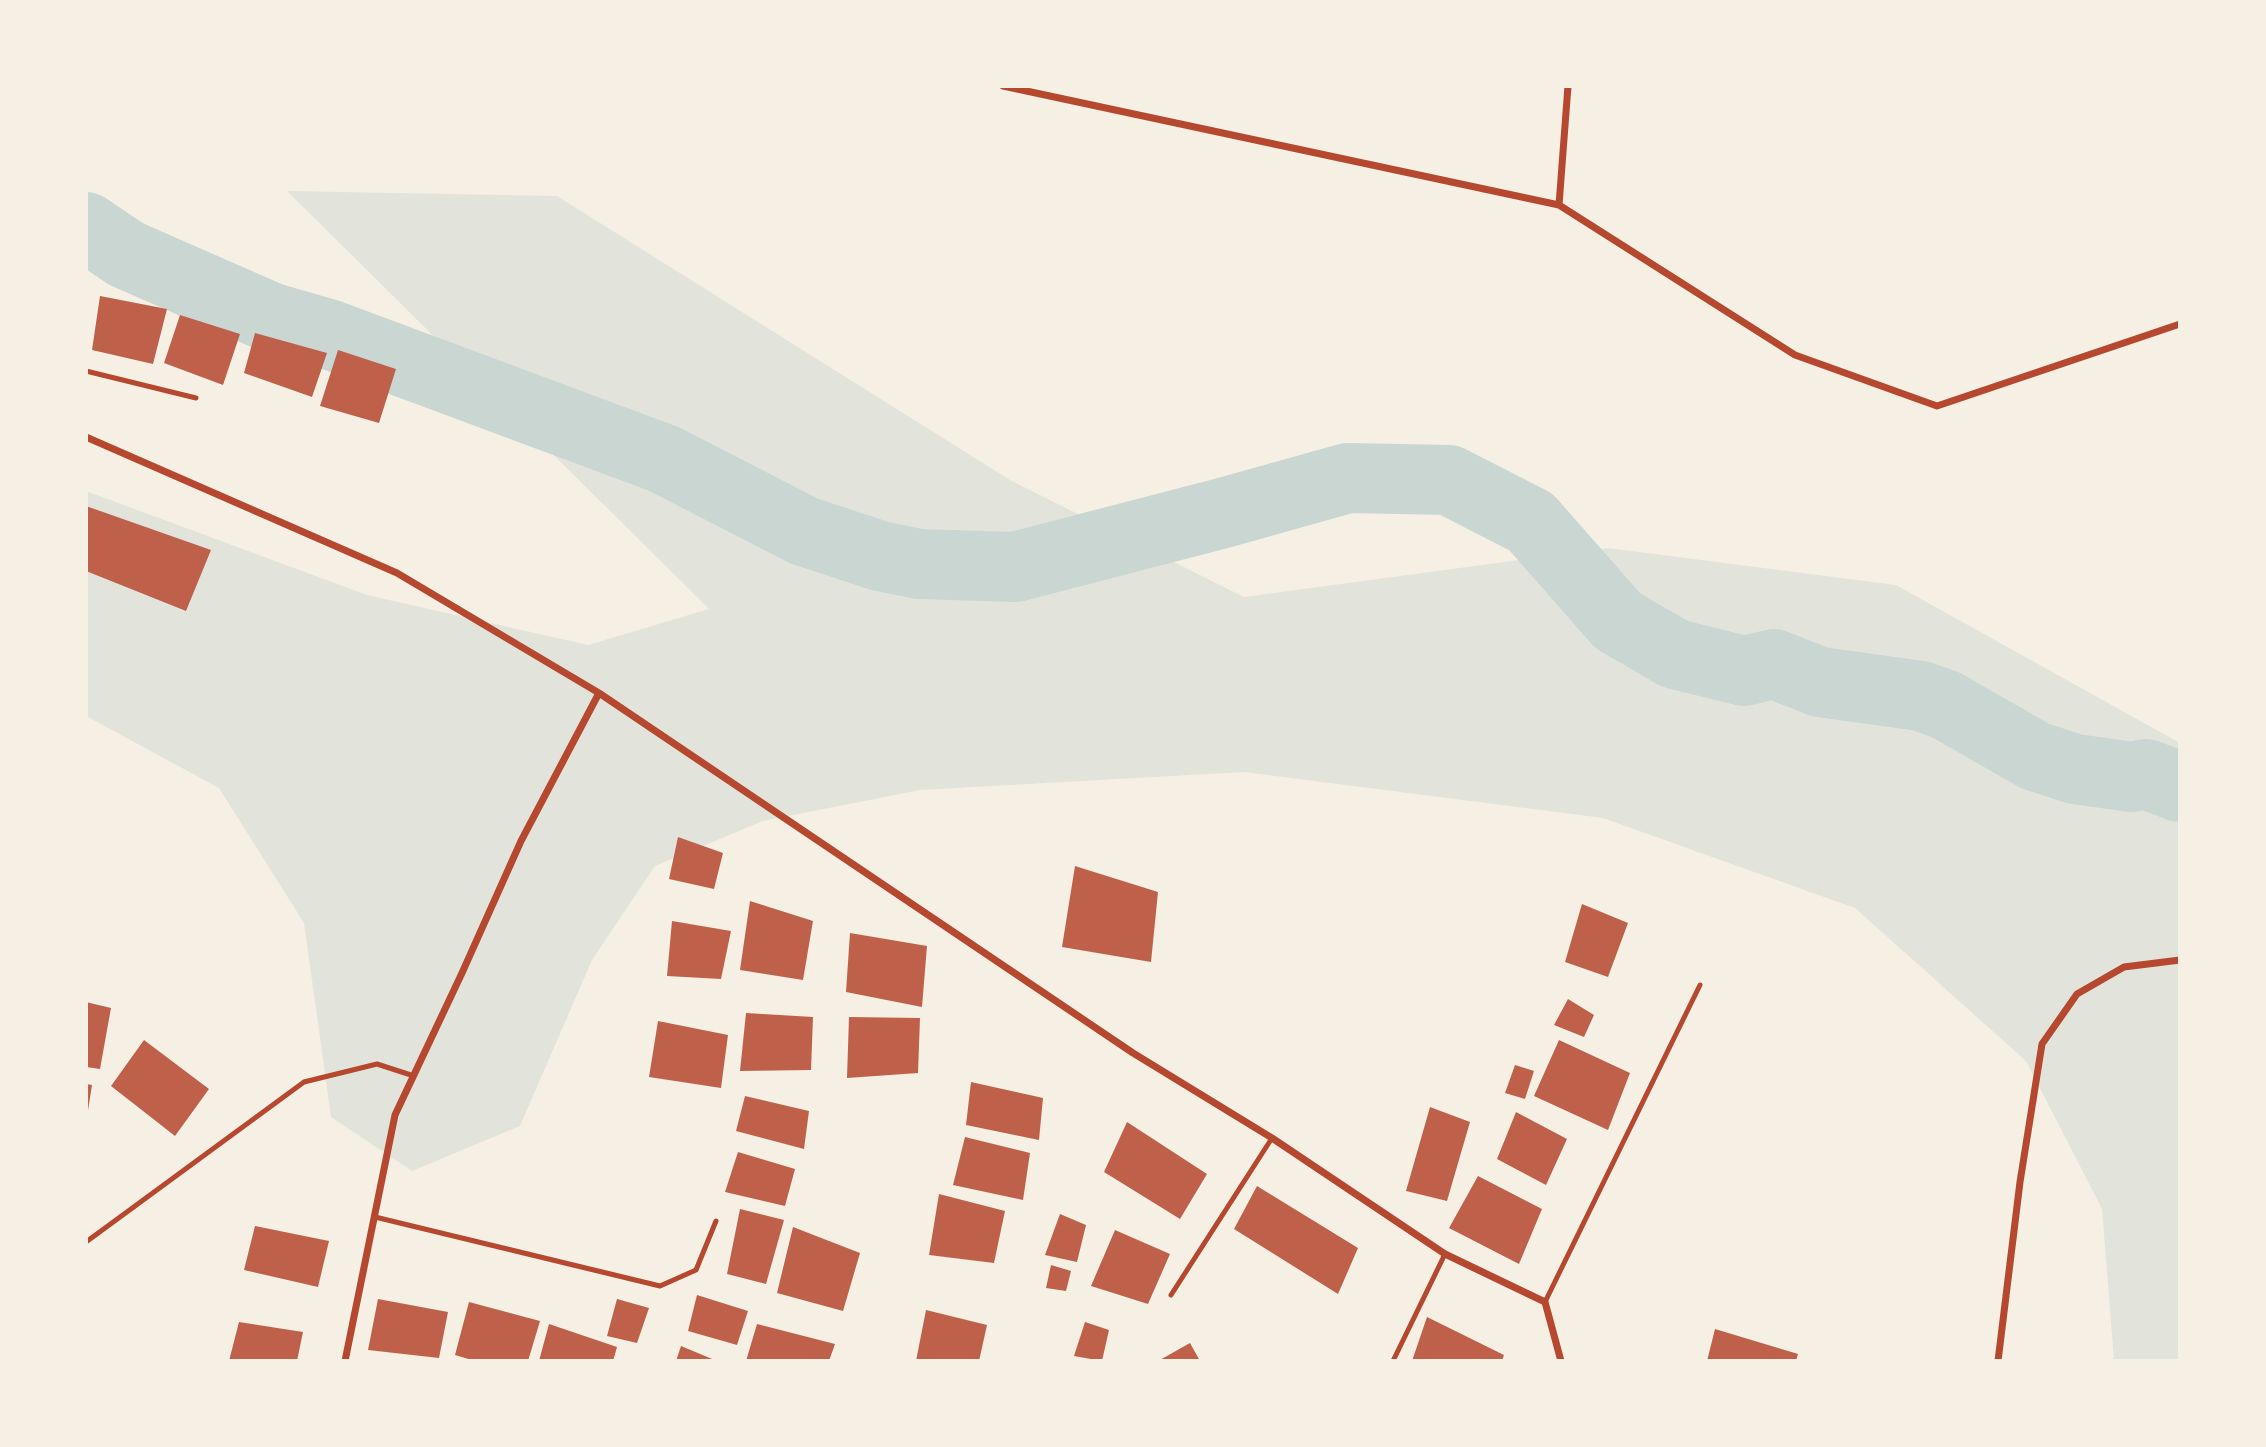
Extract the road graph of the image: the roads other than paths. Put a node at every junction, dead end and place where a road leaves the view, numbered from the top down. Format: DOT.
graph roads {
  1 [pos="1003,86"];
  2 [pos="1567,86"];
  3 [pos="1559,205"];
  4 [pos="2180,324"];
  5 [pos="86,371"];
  6 [pos="196,398"];
  7 [pos="86,437"];
  8 [pos="599,693"];
  9 [pos="2180,960"];
  10 [pos="1700,985"];
  11 [pos="414,1076"];
  12 [pos="1272,1138"];
  13 [pos="375,1217"];
  14 [pos="716,1221"];
  15 [pos="86,1242"];
  16 [pos="1445,1254"];
  17 [pos="1171,1294"];
  18 [pos="1545,1302"];
  19 [pos="345,1361"];
  20 [pos="1393,1361"];
  21 [pos="1561,1361"];
  22 [pos="1998,1361"];
  1 -- 3 [label="street"];
  2 -- 3 [label="street"];
  3 -- 4 [label="street"];
  5 -- 6 [label="lane"];
  7 -- 8 [label="street"];
  8 -- 11 [label="street"];
  8 -- 12 [label="street"];
  9 -- 22 [label="street"];
  10 -- 18 [label="lane"];
  11 -- 13 [label="street"];
  11 -- 15 [label="lane"];
  12 -- 16 [label="street"];
  12 -- 17 [label="lane"];
  13 -- 14 [label="lane"];
  13 -- 19 [label="street"];
  16 -- 18 [label="street"];
  16 -- 20 [label="lane"];
  18 -- 21 [label="street"];
}
